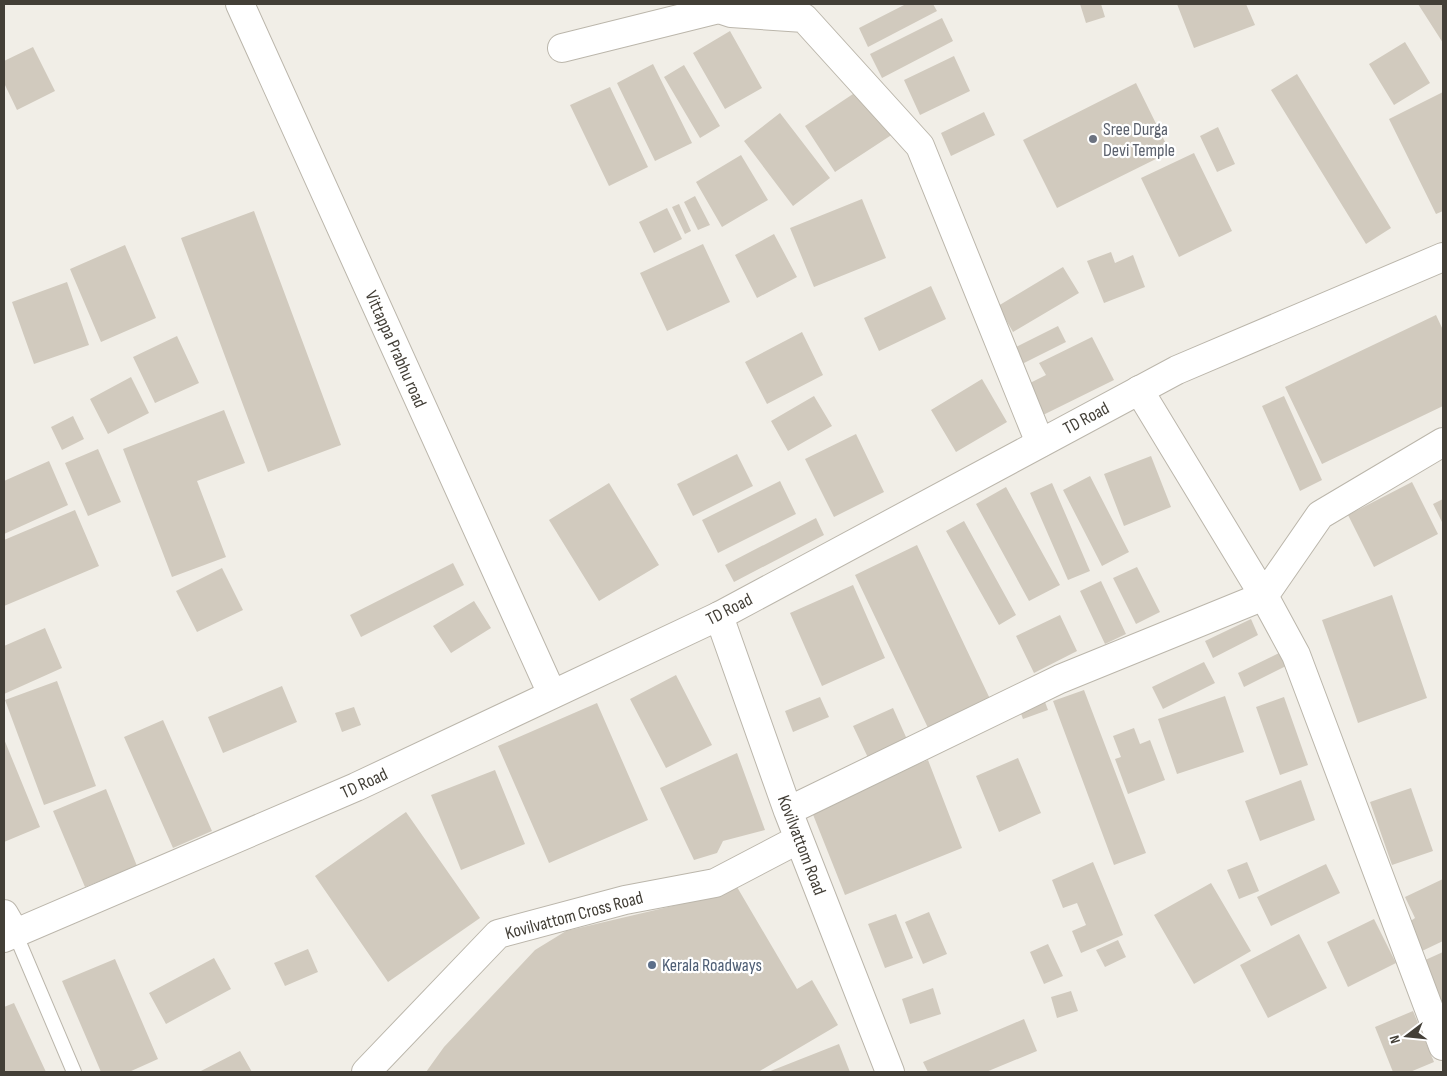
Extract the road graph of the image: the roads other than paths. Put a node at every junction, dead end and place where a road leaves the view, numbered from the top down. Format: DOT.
graph roads {
  1 [pos="240,4"];
  2 [pos="562,48"];
  3 [pos="1443,257"];
  4 [pos="1138,390"];
  5 [pos="1443,442"];
  6 [pos="1040,443"];
  7 [pos="1264,596"];
  8 [pos="719,616"];
  9 [pos="552,694"];
  10 [pos="788,811"];
  11 [pos="799,839"];
  12 [pos="8,928"];
  13 [pos="1443,1046"];
  14 [pos="74,1072"];
  15 [pos="366,1072"];
  16 [pos="890,1072"];
  1 -- 9 [label="street, Vittappa Prabhu road"];
  2 -- 6 [label="street"];
  3 -- 4 [label="street, TD Road"];
  4 -- 6 [label="street, TD Road"];
  4 -- 7 [label="street"];
  5 -- 7 [label="street"];
  6 -- 8 [label="street, TD Road"];
  7 -- 10 [label="street"];
  7 -- 13 [label="street"];
  8 -- 9 [label="street, TD Road"];
  8 -- 10 [label="street, Kovilvattom Road"];
  9 -- 12 [label="street, TD Road"];
  10 -- 11 [label="street, Kovilvattom Road"];
  11 -- 15 [label="street, Kovilvattom Cross Road"];
  11 -- 16 [label="street, Kovilvattom Road"];
  12 -- 14 [label="lane"];
}
